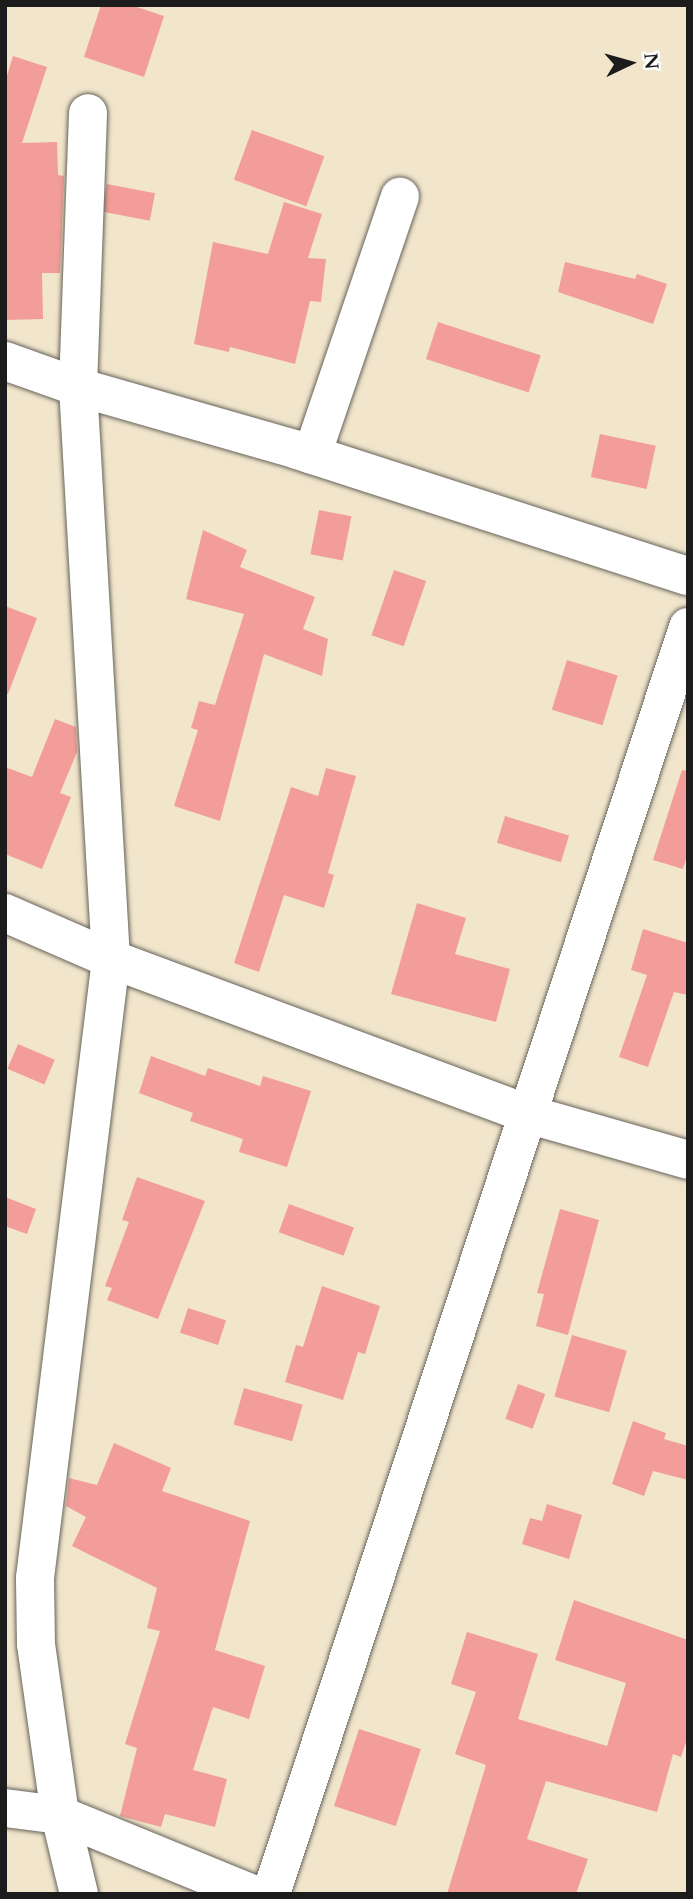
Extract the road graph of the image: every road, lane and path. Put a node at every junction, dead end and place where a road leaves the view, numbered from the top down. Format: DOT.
graph roads {
  1 [pos="88,113"];
  2 [pos="400,197"];
  3 [pos="5,361"];
  4 [pos="78,387"];
  5 [pos="312,455"];
  6 [pos="688,576"];
  7 [pos="688,627"];
  8 [pos="5,913"];
  9 [pos="111,959"];
  10 [pos="527,1114"];
  11 [pos="688,1160"];
  12 [pos="5,1808"];
  13 [pos="60,1815"];
  14 [pos="79,1894"];
  15 [pos="253,1894"];
  16 [pos="271,1894"];
  1 -- 4 [label="street"];
  2 -- 5 [label="street"];
  3 -- 4 [label="street"];
  4 -- 5 [label="street"];
  4 -- 9 [label="street"];
  5 -- 6 [label="street"];
  7 -- 10 [label="street"];
  8 -- 9 [label="street"];
  9 -- 10 [label="street"];
  9 -- 13 [label="street"];
  10 -- 11 [label="street"];
  10 -- 16 [label="street"];
  12 -- 13 [label="street"];
  13 -- 14 [label="street"];
  13 -- 15 [label="street"];
}
